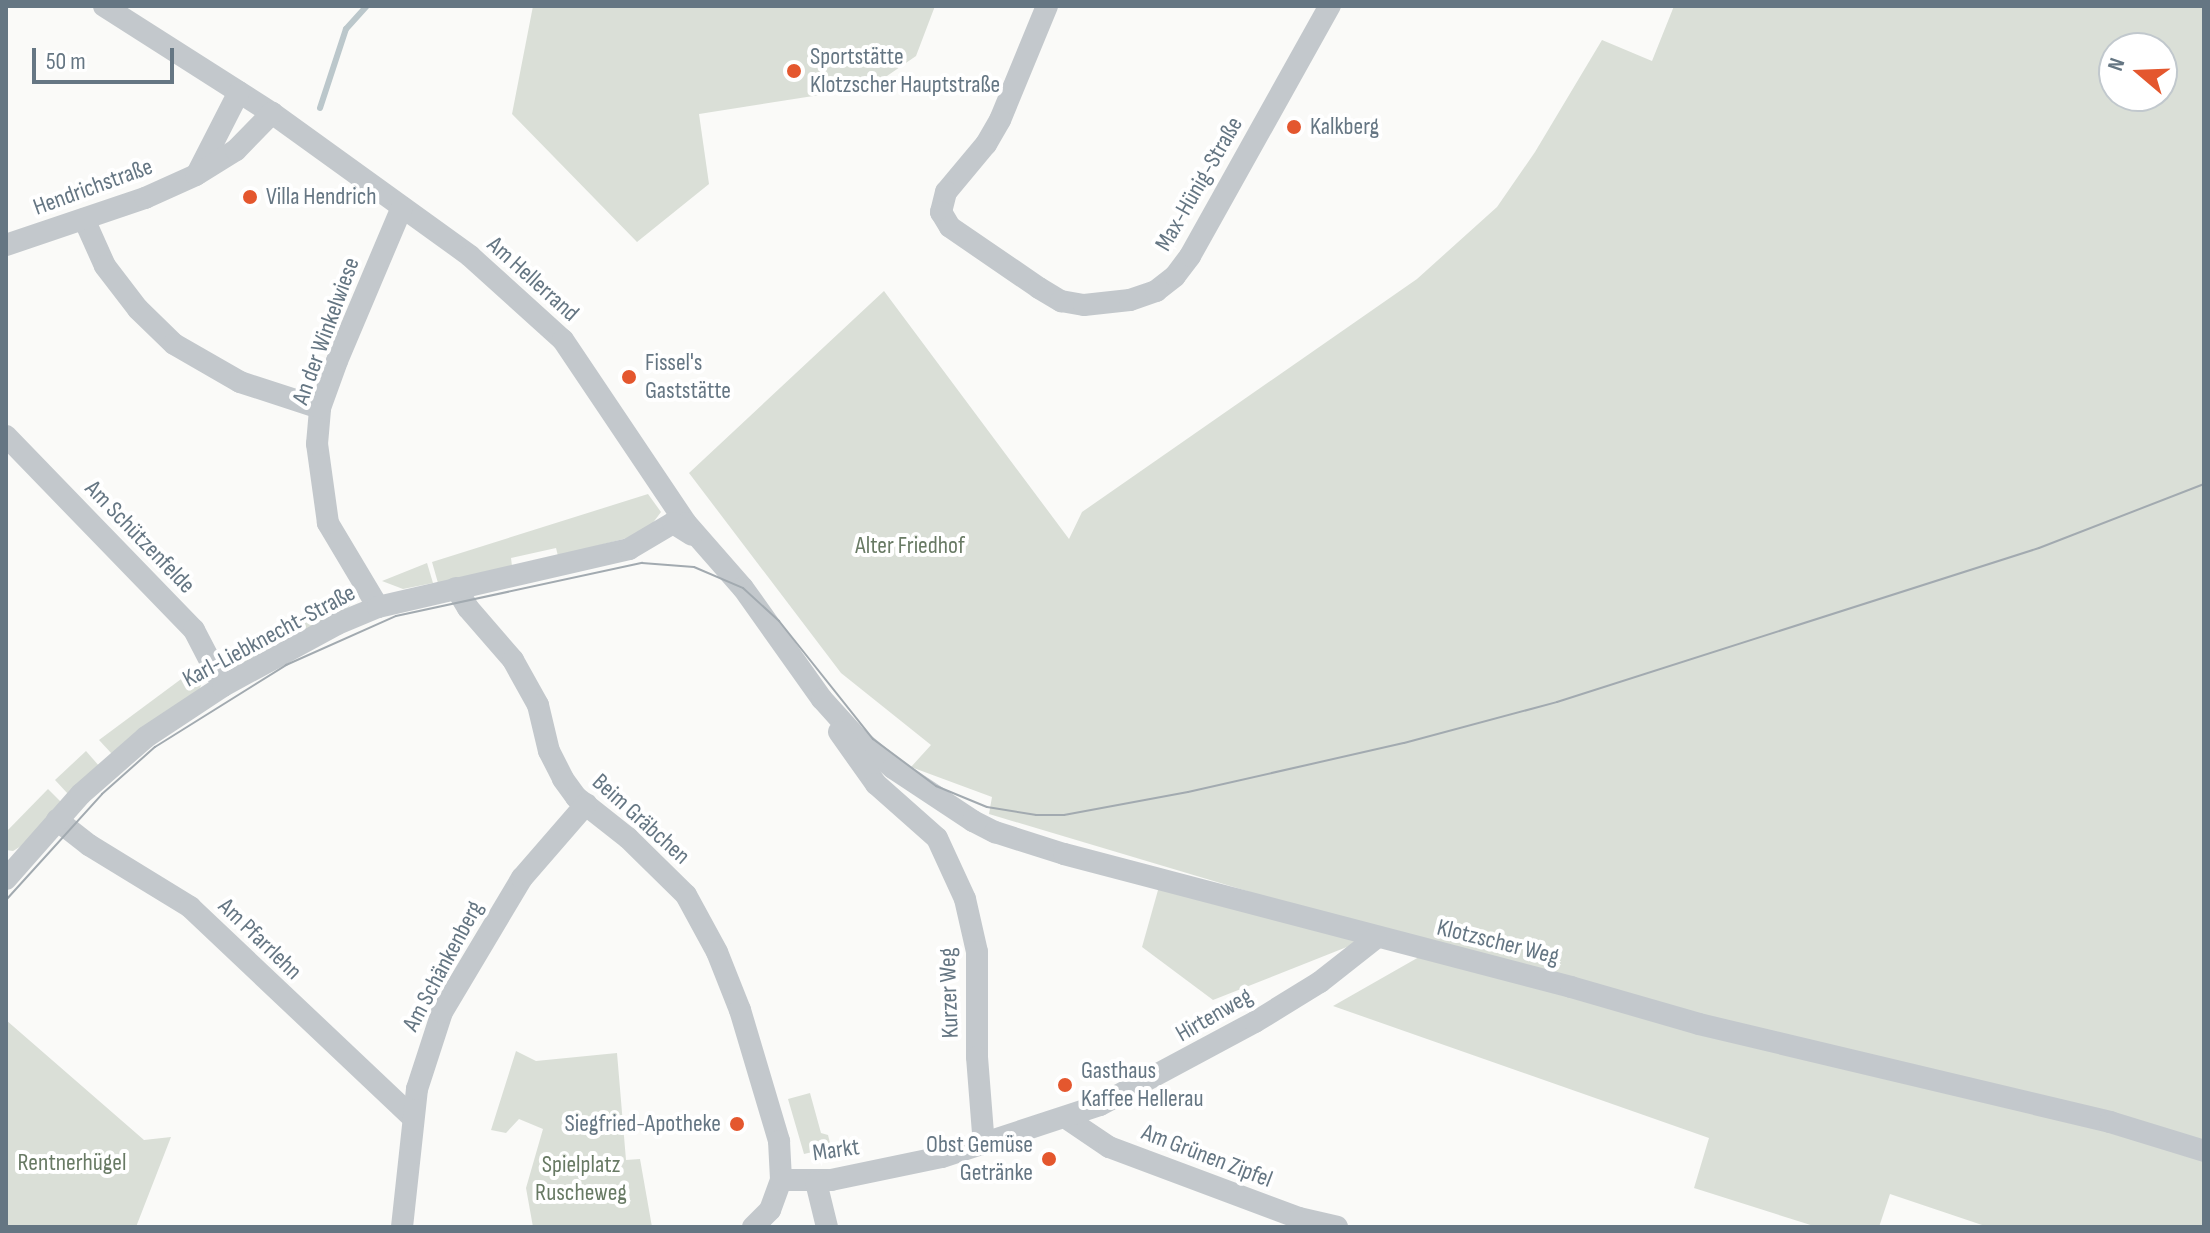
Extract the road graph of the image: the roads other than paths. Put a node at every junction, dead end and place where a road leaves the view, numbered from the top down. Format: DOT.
graph roads {
  1 [pos="104,6"];
  2 [pos="1047,6"];
  3 [pos="1330,6"];
  4 [pos="239,92"];
  5 [pos="272,113"];
  6 [pos="196,175"];
  7 [pos="402,207"];
  8 [pos="84,219"];
  9 [pos="6,245"];
  10 [pos="320,408"];
  11 [pos="6,436"];
  12 [pos="700,540"];
  13 [pos="456,588"];
  14 [pos="378,607"];
  15 [pos="223,686"];
  16 [pos="822,699"];
  17 [pos="586,804"];
  18 [pos="57,820"];
  19 [pos="7,875"];
  20 [pos="1376,938"];
  21 [pos="740,1010"];
  22 [pos="412,1117"];
  23 [pos="1066,1118"];
  24 [pos="984,1145"];
  25 [pos="2204,1151"];
  26 [pos="781,1180"];
  27 [pos="816,1182"];
  28 [pos="402,1227"];
  29 [pos="753,1227"];
  30 [pos="827,1227"];
  31 [pos="1337,1227"];
  1 -- 4 [label="street, Am Hellerrand"];
  2 -- 3 [label="street, Max-Hünig-Straße"];
  4 -- 5 [label="street, Am Hellerrand"];
  4 -- 6 [label="street"];
  5 -- 6 [label="street, Hendrichstraße"];
  5 -- 7 [label="street, Am Hellerrand"];
  6 -- 8 [label="street, Hendrichstraße"];
  7 -- 10 [label="street, An der Winkelwiese"];
  7 -- 12 [label="street, Am Hellerrand"];
  8 -- 9 [label="street, Hendrichstraße"];
  8 -- 10 [label="street"];
  10 -- 14 [label="street, An der Winkelwiese"];
  11 -- 15 [label="street, Am Schützenfelde"];
  12 -- 13 [label="street, Karl-Liebknecht-Straße"];
  12 -- 16 [label="street, Am Hellerrand"];
  13 -- 14 [label="street, Karl-Liebknecht-Straße"];
  13 -- 17 [label="street, Beim Gräbchen"];
  14 -- 15 [label="street, Karl-Liebknecht-Straße"];
  15 -- 18 [label="street, Karl-Liebknecht-Straße"];
  16 -- 20 [label="street, Klotzscher Weg"];
  16 -- 24 [label="street, Kurzer Weg"];
  17 -- 21 [label="street, Beim Gräbchen"];
  17 -- 22 [label="street, Am Schänkenberg"];
  18 -- 19 [label="street, Karl-Liebknecht-Straße"];
  18 -- 22 [label="street, Am Pfarrlehn"];
  20 -- 23 [label="street, Hirtenweg"];
  20 -- 25 [label="street, Klotzscher Weg"];
  21 -- 26 [label="street, Markt"];
  22 -- 28 [label="street, Am Schänkenberg"];
  23 -- 24 [label="street, Markt"];
  23 -- 31 [label="street, Am Grünen Zipfel"];
  24 -- 27 [label="street, Markt"];
  26 -- 27 [label="street, Markt"];
  26 -- 29 [label="street"];
  27 -- 30 [label="street"];
}
